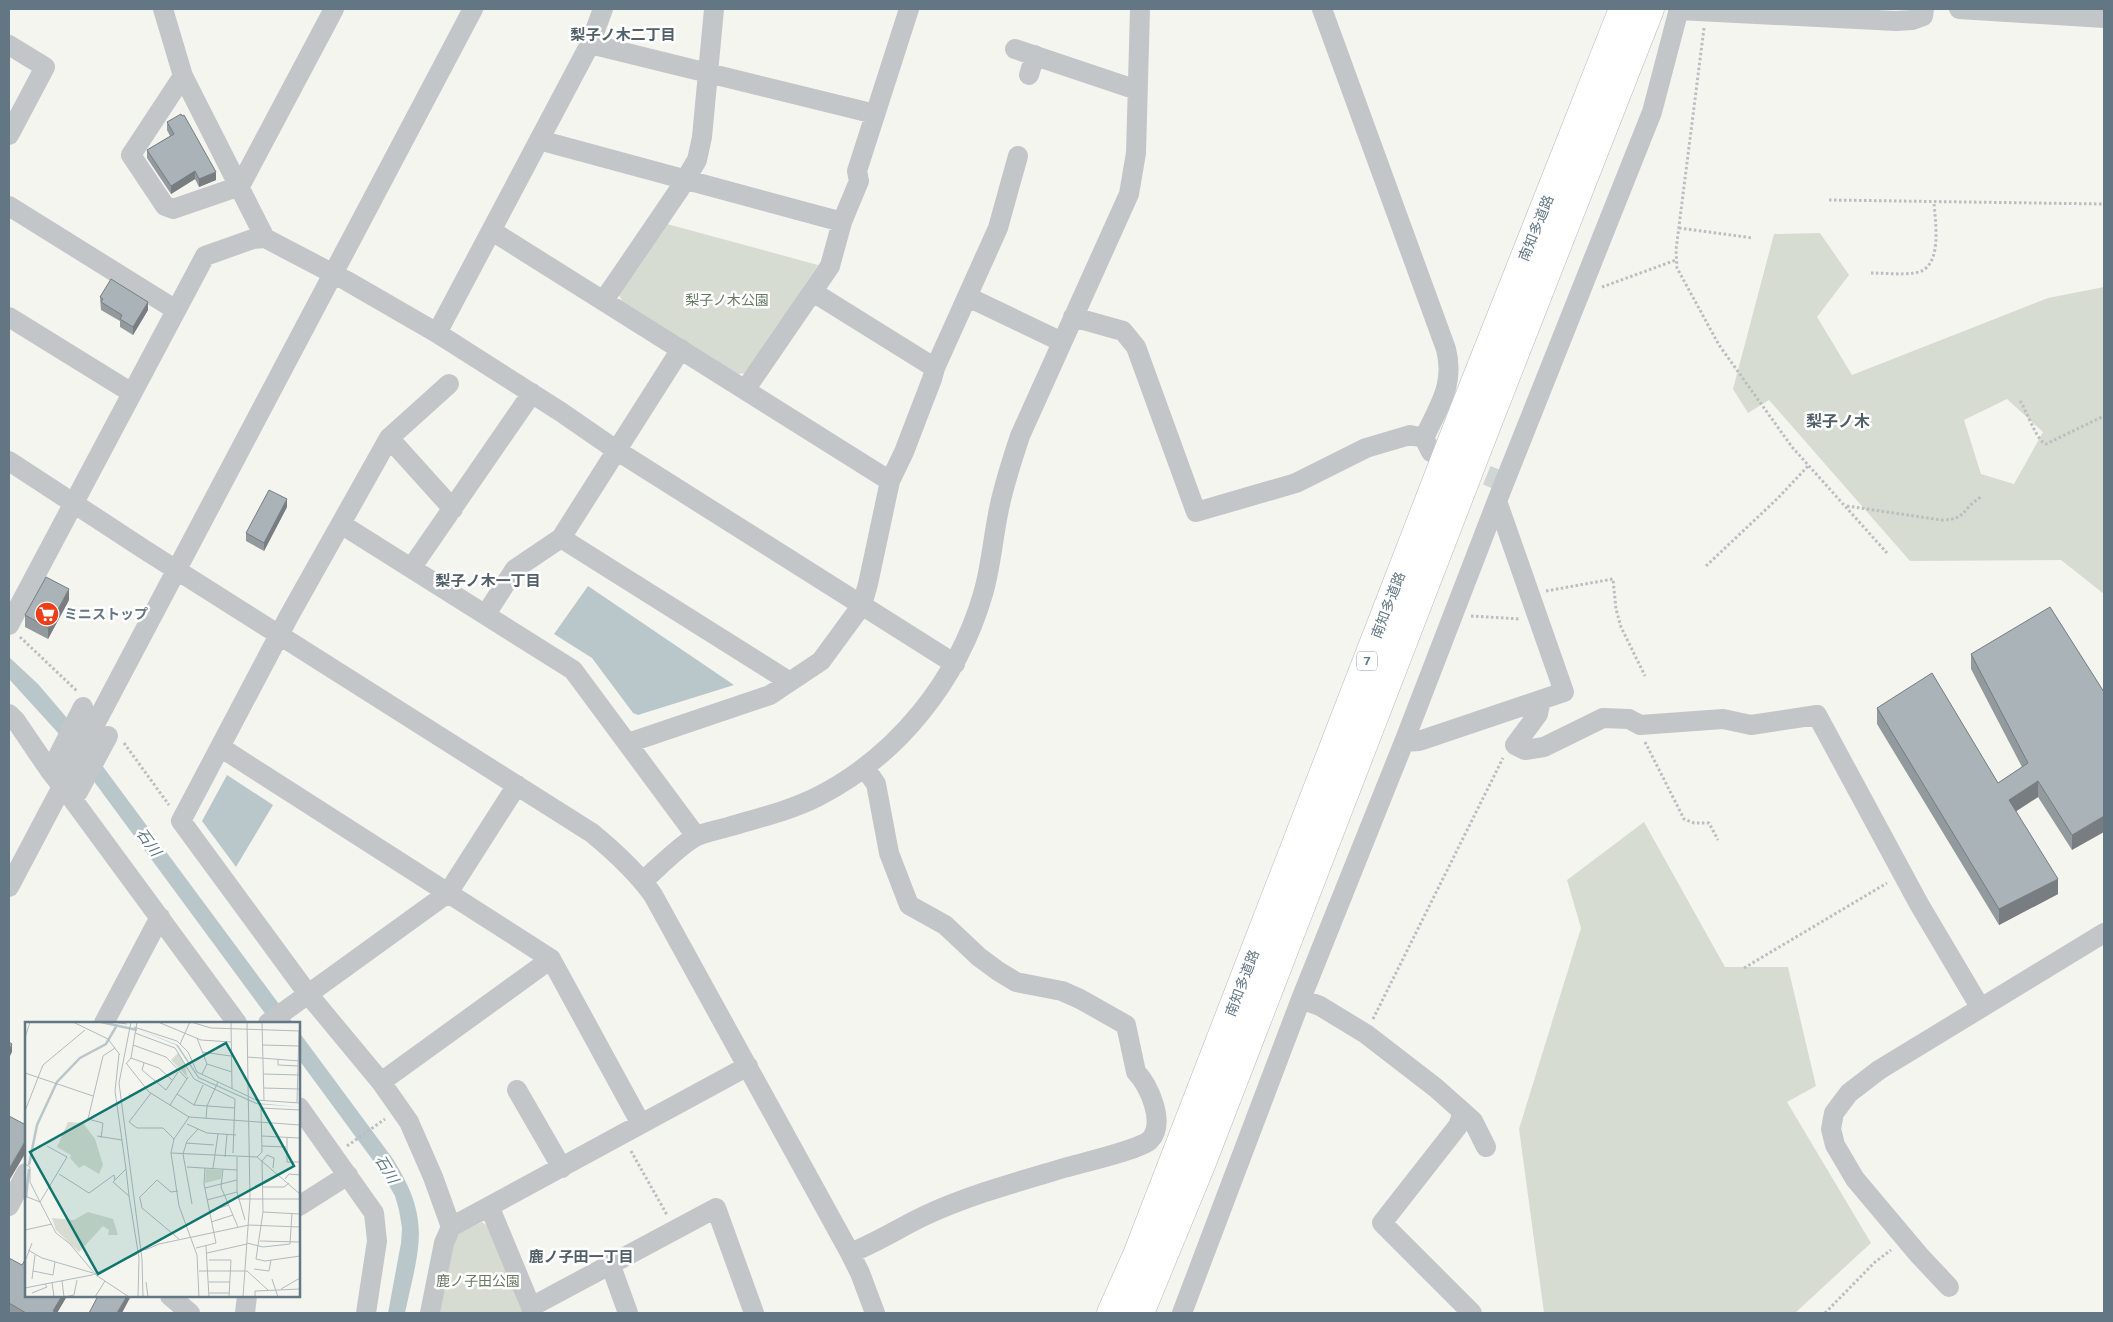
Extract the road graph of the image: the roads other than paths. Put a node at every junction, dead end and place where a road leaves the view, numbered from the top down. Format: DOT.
graph roads {
  1 [pos="163,9"];
  2 [pos="334,9"];
  3 [pos="472,9"];
  4 [pos="603,9"];
  5 [pos="714,9"];
  6 [pos="1140,9"];
  7 [pos="1322,9"];
  8 [pos="1623,9"];
  9 [pos="1650,9"];
  10 [pos="1924,9"];
  11 [pos="1959,9"];
  12 [pos="904,10"];
  13 [pos="1679,10"];
  14 [pos="2104,18"];
  15 [pos="590,44"];
  16 [pos="9,45"];
  17 [pos="1015,49"];
  18 [pos="1035,55"];
  19 [pos="707,72"];
  20 [pos="183,76"];
  21 [pos="1029,76"];
  22 [pos="1138,90"];
  23 [pos="875,114"];
  24 [pos="9,135"];
  25 [pos="540,140"];
  26 [pos="1018,156"];
  27 [pos="686,179"];
  28 [pos="240,186"];
  29 [pos="9,206"];
  30 [pos="842,222"];
  31 [pos="492,231"];
  32 [pos="265,238"];
  33 [pos="332,274"];
  34 [pos="813,292"];
  35 [pos="968,298"];
  36 [pos="604,300"];
  37 [pos="176,310"];
  38 [pos="9,316"];
  39 [pos="1073,317"];
  40 [pos="437,333"];
  41 [pos="1062,342"];
  42 [pos="681,349"];
  43 [pos="935,368"];
  44 [pos="449,384"];
  45 [pos="745,390"];
  46 [pos="132,393"];
  47 [pos="532,393"];
  48 [pos="388,438"];
  49 [pos="616,450"];
  50 [pos="9,461"];
  51 [pos="890,481"];
  52 [pos="1497,501"];
  53 [pos="74,502"];
  54 [pos="453,509"];
  55 [pos="341,524"];
  56 [pos="561,538"];
  57 [pos="412,567"];
  58 [pos="176,569"];
  59 [pos="862,605"];
  60 [pos="486,614"];
  61 [pos="12,629"];
  62 [pos="279,634"];
  63 [pos="955,664"];
  64 [pos="790,682"];
  65 [pos="81,700"];
  66 [pos="1541,700"];
  67 [pos="9,714"];
  68 [pos="1404,742"];
  69 [pos="628,743"];
  70 [pos="220,747"];
  71 [pos="55,762"];
  72 [pos="865,768"];
  73 [pos="518,785"];
  74 [pos="70,789"];
  75 [pos="696,836"];
  76 [pos="643,881"];
  77 [pos="9,887"];
  78 [pos="448,893"];
  79 [pos="160,917"];
  80 [pos="2104,933"];
  81 [pos="550,959"];
  82 [pos="305,996"];
  83 [pos="1301,999"];
  84 [pos="1980,1007"];
  85 [pos="105,1022"];
  86 [pos="236,1022"];
  87 [pos="269,1022"];
  88 [pos="748,1066"];
  89 [pos="381,1082"];
  90 [pos="517,1090"];
  91 [pos="300,1108"];
  92 [pos="1463,1112"];
  93 [pos="641,1124"];
  94 [pos="1486,1147"];
  95 [pos="562,1168"];
  96 [pos="348,1175"];
  97 [pos="300,1205"];
  98 [pos="490,1208"];
  99 [pos="450,1227"];
  100 [pos="850,1253"];
  101 [pos="611,1266"];
  102 [pos="1949,1287"];
  103 [pos="171,1297"];
  104 [pos="247,1297"];
  105 [pos="532,1310"];
  106 [pos="190,1313"];
  107 [pos="245,1313"];
  108 [pos="366,1313"];
  109 [pos="430,1313"];
  110 [pos="628,1313"];
  111 [pos="754,1313"];
  112 [pos="875,1313"];
  113 [pos="1111,1313"];
  114 [pos="1140,1313"];
  115 [pos="1182,1313"];
  116 [pos="1472,1313"];
  1 -- 20 [label="street"];
  2 -- 28 [label="street"];
  3 -- 33 [label="street"];
  4 -- 15 [label="street"];
  5 -- 19 [label="street"];
  6 -- 22 [label="street"];
  7 -- 39 [label="street"];
  8 -- 113 [label="highway, 南知多道路 / 7"];
  9 -- 114 [label="highway, 南知多道路 / 7"];
  10 -- 13 [label="street"];
  11 -- 14 [label="street"];
  12 -- 23 [label="street"];
  13 -- 52 [label="street"];
  15 -- 19 [label="street"];
  15 -- 25 [label="street"];
  16 -- 24 [label="street"];
  17 -- 18 [label="street"];
  18 -- 21 [label="street"];
  18 -- 22 [label="street"];
  19 -- 23 [label="street"];
  19 -- 27 [label="street"];
  20 -- 28 [label="street"];
  20 -- 28 [label="street"];
  22 -- 39 [label="street"];
  23 -- 30 [label="street"];
  25 -- 27 [label="street"];
  25 -- 31 [label="street"];
  26 -- 35 [label="street"];
  27 -- 30 [label="street"];
  27 -- 36 [label="street"];
  28 -- 32 [label="street"];
  29 -- 37 [label="street"];
  30 -- 34 [label="street"];
  31 -- 36 [label="street"];
  31 -- 40 [label="street"];
  32 -- 33 [label="street"];
  32 -- 37 [label="street"];
  33 -- 40 [label="street"];
  33 -- 58 [label="street"];
  34 -- 43 [label="street"];
  34 -- 45 [label="street"];
  35 -- 41 [label="street"];
  35 -- 43 [label="street"];
  36 -- 42 [label="street"];
  37 -- 46 [label="street"];
  38 -- 46 [label="street"];
  39 -- 41 [label="street"];
  40 -- 47 [label="street"];
  41 -- 63 [label="street"];
  42 -- 45 [label="street"];
  42 -- 49 [label="street"];
  43 -- 51 [label="street"];
  44 -- 48 [label="street"];
  45 -- 51 [label="street"];
  46 -- 53 [label="street"];
  47 -- 49 [label="street"];
  47 -- 54 [label="street"];
  48 -- 54 [label="street"];
  48 -- 55 [label="street"];
  49 -- 56 [label="street"];
  49 -- 59 [label="street"];
  50 -- 53 [label="street"];
  51 -- 59 [label="street"];
  52 -- 66 [label="street"];
  52 -- 68 [label="street"];
  53 -- 58 [label="street"];
  53 -- 61 [label="street"];
  54 -- 57 [label="street"];
  55 -- 57 [label="street"];
  55 -- 62 [label="street"];
  56 -- 60 [label="street"];
  56 -- 64 [label="street"];
  57 -- 60 [label="street"];
  58 -- 62 [label="street"];
  58 -- 74 [label="street"];
  59 -- 63 [label="street"];
  59 -- 64 [label="street"];
  60 -- 69 [label="street"];
  62 -- 70 [label="street"];
  62 -- 73 [label="street"];
  63 -- 72 [label="street"];
  64 -- 69 [label="street"];
  65 -- 71 [label="street"];
  66 -- 68 [label="street"];
  66 -- 84 [label="street"];
  67 -- 74 [label="street"];
  68 -- 83 [label="street"];
  69 -- 75 [label="street"];
  70 -- 78 [label="street"];
  70 -- 82 [label="street"];
  72 -- 75 [label="street"];
  72 -- 100 [label="street"];
  73 -- 76 [label="street"];
  73 -- 78 [label="street"];
  74 -- 77 [label="street"];
  74 -- 79 [label="street"];
  75 -- 76 [label="street"];
  76 -- 88 [label="street"];
  78 -- 81 [label="street"];
  78 -- 82 [label="street"];
  79 -- 85 [label="street"];
  79 -- 86 [label="street"];
  80 -- 84 [label="street"];
  81 -- 89 [label="street"];
  81 -- 93 [label="street"];
  82 -- 87 [label="street"];
  82 -- 89 [label="street"];
  83 -- 92 [label="street"];
  83 -- 115 [label="street"];
  84 -- 102 [label="street"];
  88 -- 93 [label="street"];
  88 -- 100 [label="street"];
  89 -- 99 [label="street"];
  90 -- 95 [label="street"];
  91 -- 96 [label="street"];
  92 -- 94 [label="street"];
  92 -- 116 [label="street"];
  93 -- 95 [label="street"];
  95 -- 98 [label="street"];
  96 -- 97 [label="street"];
  96 -- 108 [label="street"];
  98 -- 99 [label="street"];
  98 -- 105 [label="street"];
  99 -- 109 [label="street"];
  100 -- 112 [label="street"];
  101 -- 105 [label="street"];
  101 -- 110 [label="street"];
  101 -- 111 [label="street"];
  103 -- 106 [label="street"];
  104 -- 107 [label="street"];
}
